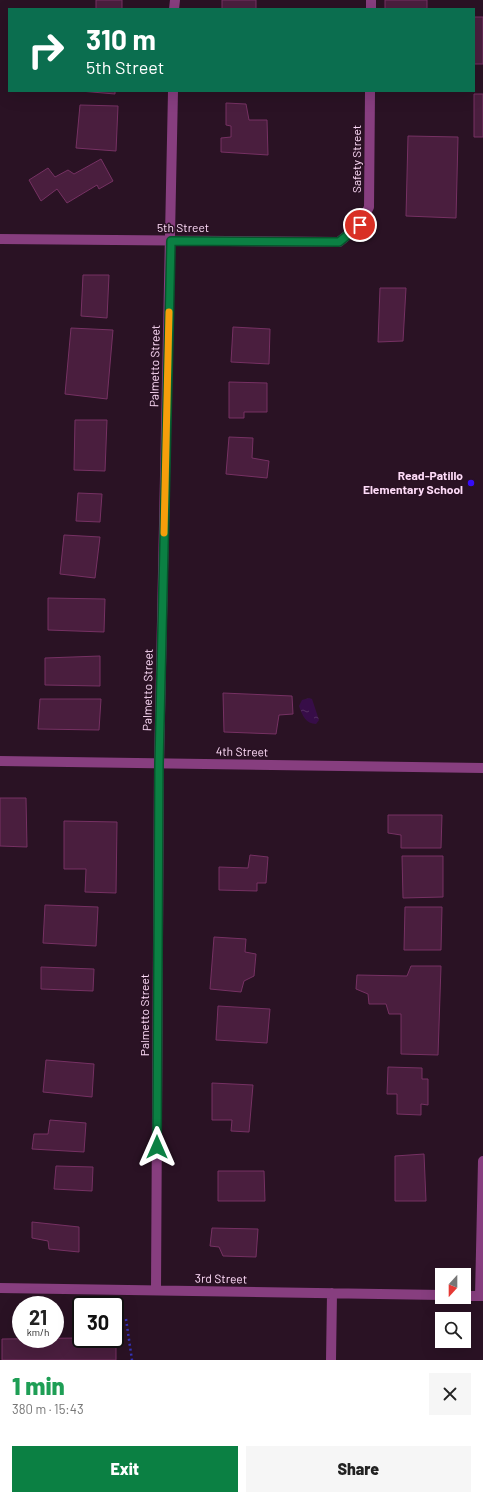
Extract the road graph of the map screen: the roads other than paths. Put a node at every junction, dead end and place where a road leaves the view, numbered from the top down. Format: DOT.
graph roads {
  1 [pos="173,92"];
  2 [pos="370,92"];
  3 [pos="360,225"];
  4 [pos="0,239"];
  5 [pos="171,241"];
  6 [pos="0,762"];
  7 [pos="159,764"];
  8 [pos="483,768"];
  9 [pos="483,1161"];
  10 [pos="0,1288"];
  11 [pos="156,1290"];
  12 [pos="332,1293"];
  13 [pos="435,1295"];
  14 [pos="481,1296"];
  15 [pos="331,1360"];
  1 -- 5 [label="street, Palmetto Street"];
  2 -- 3 [label="street, Safety Street"];
  3 -- 5 [label="street, 5th Street"];
  4 -- 5 [label="street, 5th Street"];
  5 -- 7 [label="street, Palmetto Street"];
  6 -- 7 [label="street, 4th Street"];
  7 -- 8 [label="street, 4th Street"];
  7 -- 11 [label="street, Palmetto Street"];
  9 -- 14 [label="street"];
  10 -- 11 [label="street, 3rd Street"];
  11 -- 12 [label="street, 3rd Street"];
  12 -- 13 [label="street, 3rd Street"];
  12 -- 15 [label="street"];
}
